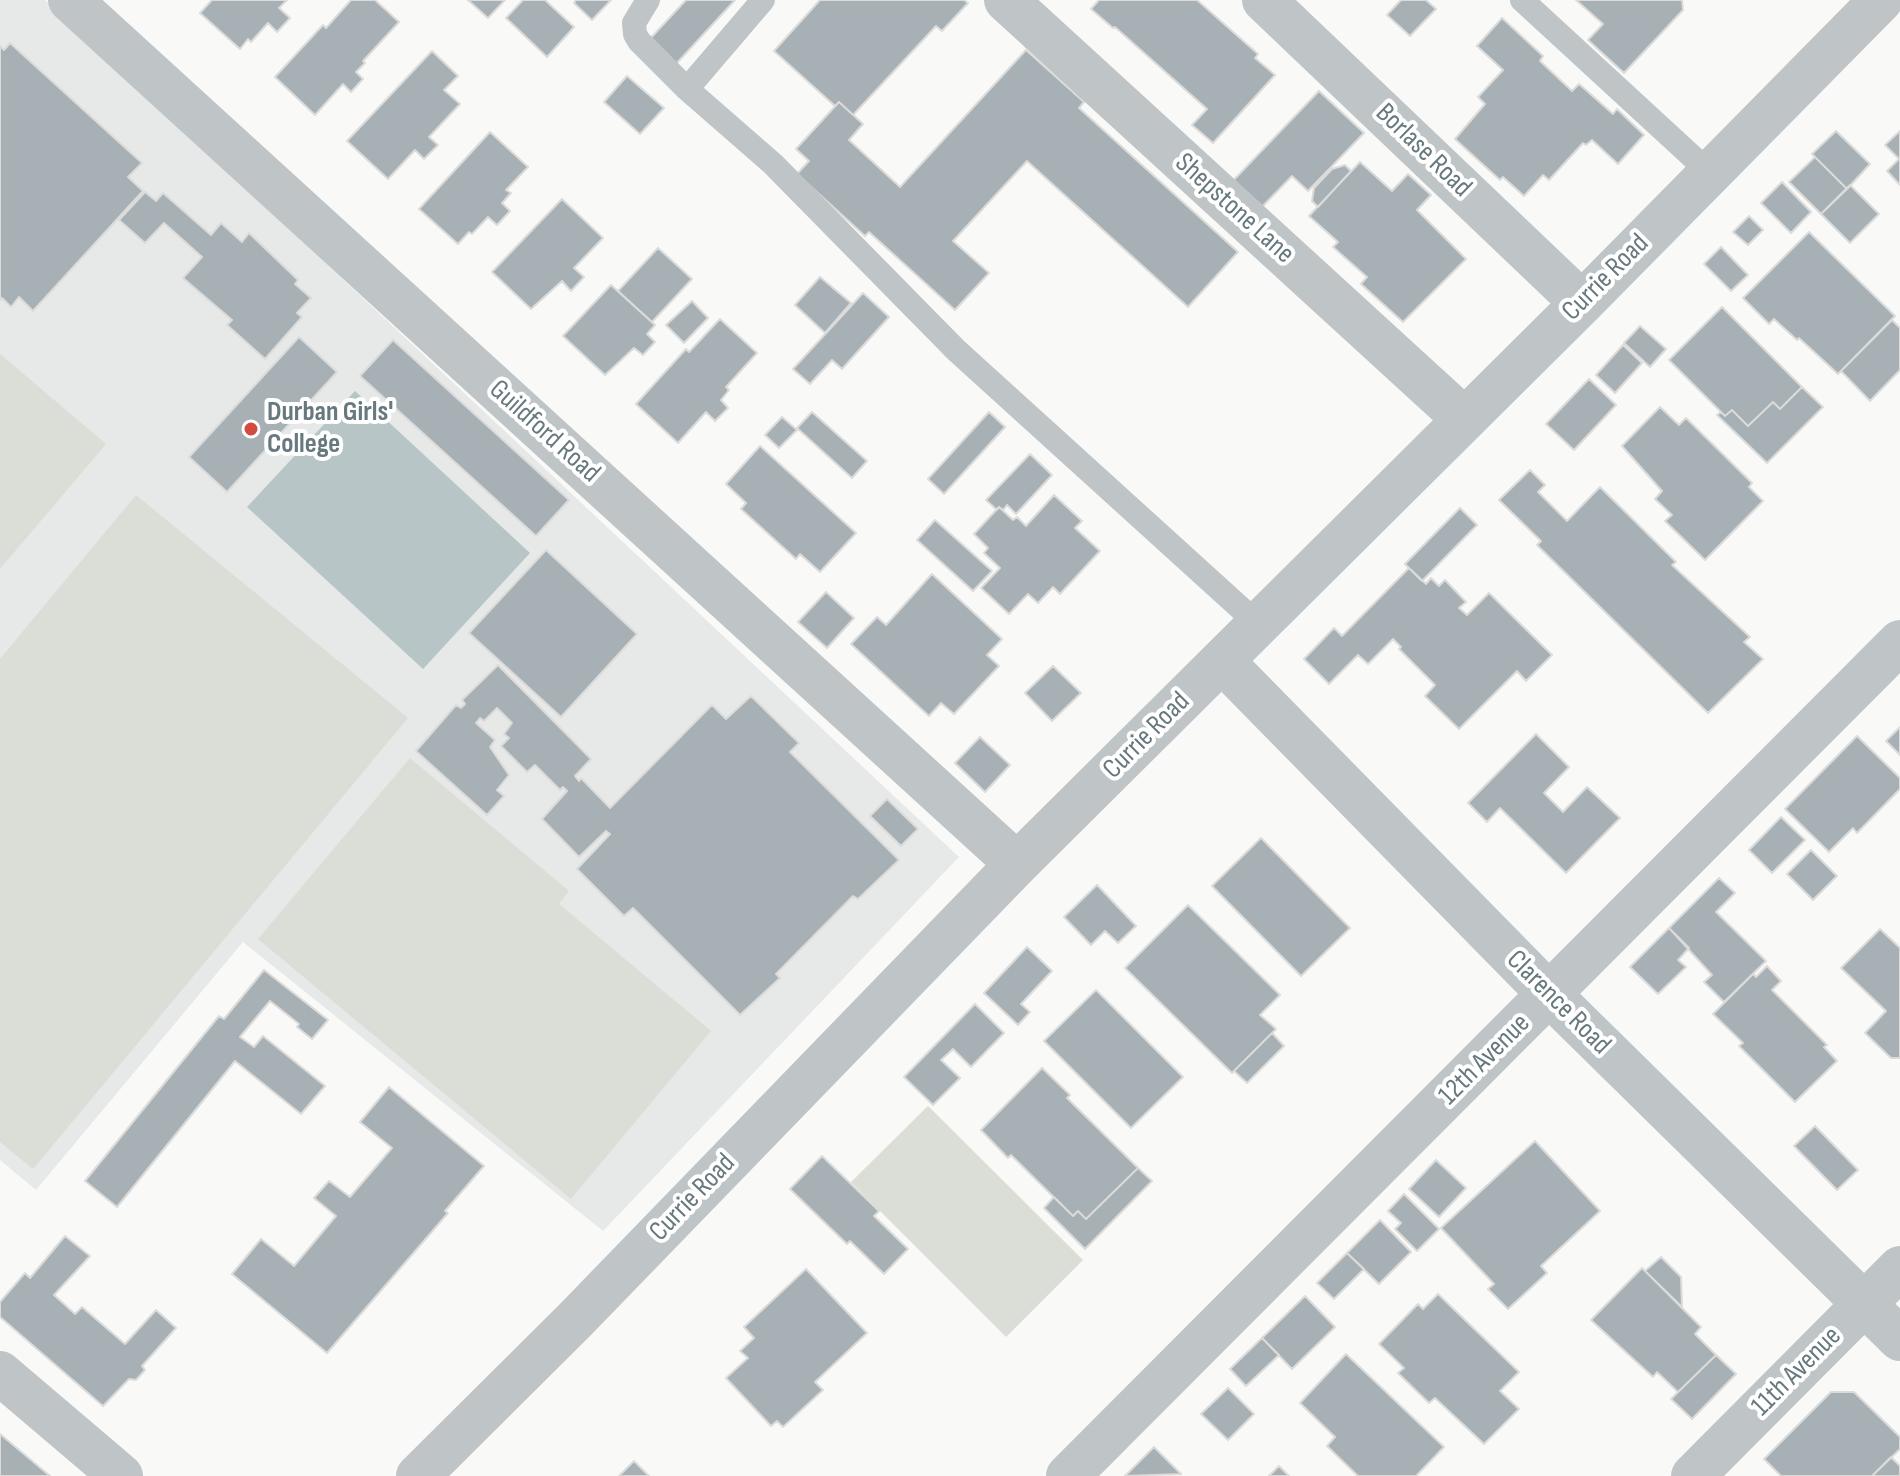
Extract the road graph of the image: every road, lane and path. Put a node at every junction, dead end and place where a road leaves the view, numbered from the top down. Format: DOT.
graph roads {
  1 [pos="70,0"];
  2 [pos="648,0"];
  3 [pos="763,0"];
  4 [pos="1006,0"];
  5 [pos="1264,0"];
  6 [pos="1522,0"];
  7 [pos="1881,0"];
  8 [pos="687,89"];
  9 [pos="1710,173"];
  10 [pos="1582,303"];
  11 [pos="1463,418"];
  12 [pos="1258,624"];
  13 [pos="1900,642"];
  14 [pos="1222,661"];
  15 [pos="1017,864"];
  16 [pos="1550,995"];
  17 [pos="1900,1268"];
  18 [pos="1864,1304"];
  19 [pos="1900,1339"];
  20 [pos="0,1373"];
  21 [pos="121,1476"];
  22 [pos="418,1476"];
  23 [pos="1068,1476"];
  24 [pos="1693,1476"];
  1 -- 15 [label="street, Guildford Road"];
  2 -- 8 [label="lane"];
  3 -- 8 [label="lane"];
  4 -- 11 [label="street, Shepstone Lane"];
  5 -- 10 [label="street, Borlase Road"];
  6 -- 9 [label="lane"];
  7 -- 9 [label="street, Currie Road"];
  8 -- 12 [label="lane"];
  9 -- 10 [label="street, Currie Road"];
  10 -- 11 [label="street, Currie Road"];
  11 -- 12 [label="street, Currie Road"];
  12 -- 14 [label="street, Currie Road"];
  13 -- 16 [label="street, 12th Avenue"];
  14 -- 15 [label="street, Currie Road"];
  14 -- 16 [label="street, Clarence Road"];
  15 -- 22 [label="street, Currie Road"];
  16 -- 18 [label="street, Clarence Road"];
  16 -- 23 [label="street, 12th Avenue"];
  17 -- 18 [label="street, 11th Avenue"];
  18 -- 19 [label="street, Clarence Road"];
  18 -- 24 [label="street, 11th Avenue"];
  20 -- 21 [label="street"];
}
